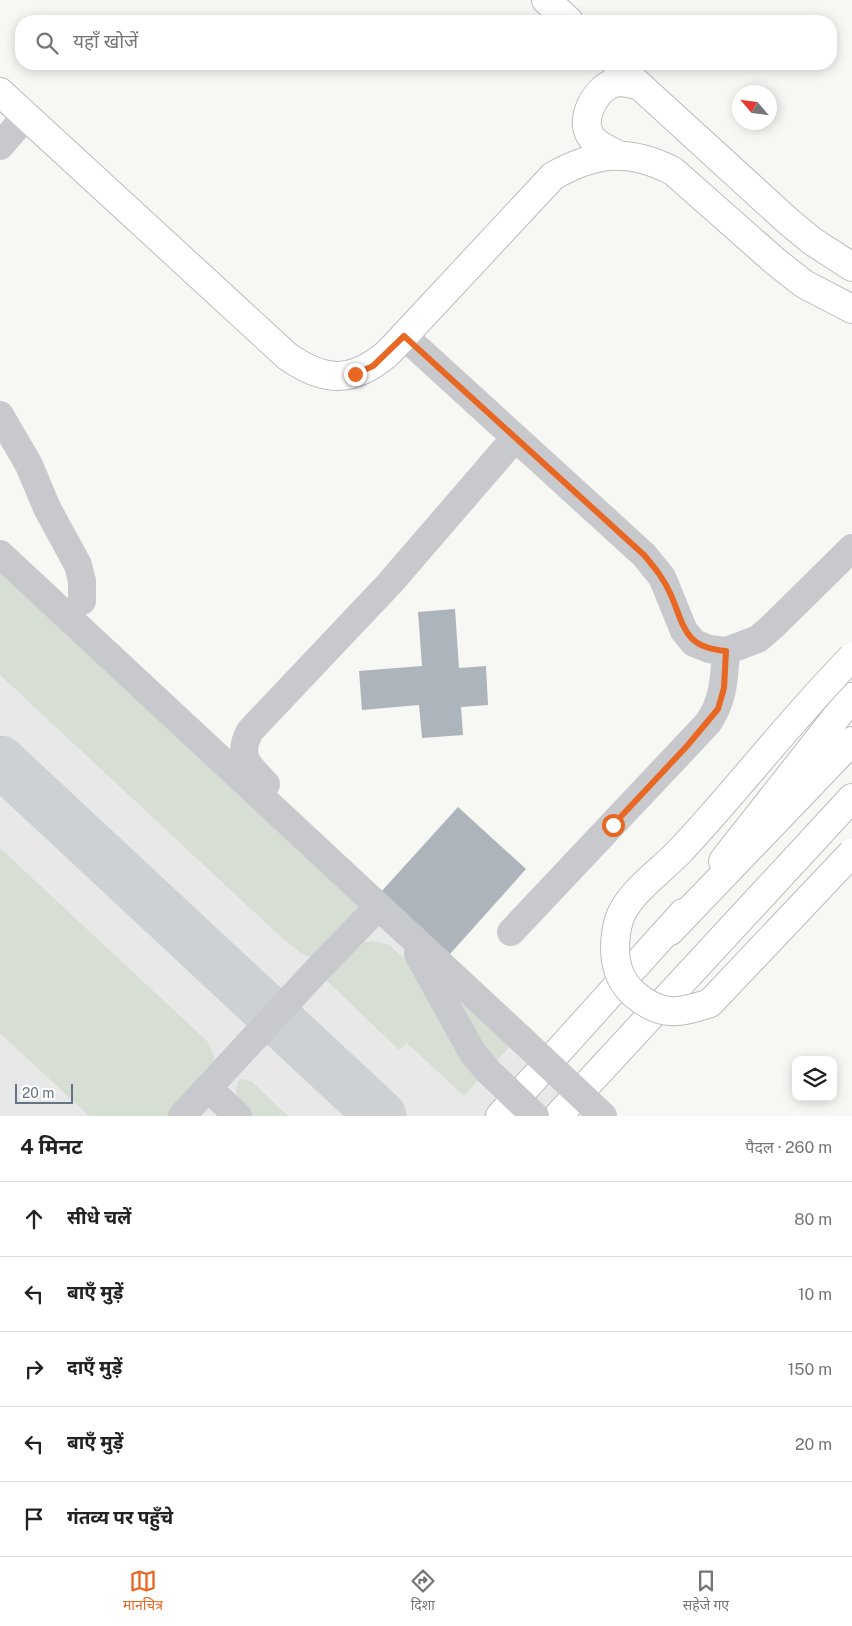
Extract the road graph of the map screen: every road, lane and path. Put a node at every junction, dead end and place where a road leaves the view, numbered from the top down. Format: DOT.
graph roads {
  1 [pos="546,0"];
  2 [pos="562,15"];
  3 [pos="623,70"];
  4 [pos="640,86"];
  5 [pos="0,92"];
  6 [pos="26,116"];
  7 [pos="0,146"];
  8 [pos="618,155"];
  9 [pos="852,267"];
  10 [pos="852,309"];
  11 [pos="404,336"];
  12 [pos="0,415"];
  13 [pos="515,438"];
  14 [pos="852,548"];
  15 [pos="0,554"];
  16 [pos="82,601"];
  17 [pos="726,651"];
  18 [pos="852,657"];
  19 [pos="852,697"];
  20 [pos="852,741"];
  21 [pos="852,798"];
  22 [pos="338,848"];
  23 [pos="852,853"];
  24 [pos="378,907"];
  25 [pos="670,931"];
  26 [pos="510,932"];
  27 [pos="407,934"];
  28 [pos="208,1088"];
  29 [pos="182,1116"];
  30 [pos="238,1116"];
  31 [pos="500,1116"];
  32 [pos="535,1116"];
  33 [pos="558,1116"];
  34 [pos="603,1116"];
  1 -- 2 [label="main road"];
  3 -- 4 [label="main road"];
  4 -- 8 [label="main road"];
  4 -- 9 [label="main road"];
  5 -- 6 [label="main road"];
  6 -- 7 [label="lane"];
  6 -- 11 [label="main road"];
  8 -- 10 [label="main road"];
  8 -- 11 [label="main road"];
  11 -- 13 [label="lane"];
  12 -- 16 [label="lane"];
  13 -- 17 [label="lane"];
  13 -- 22 [label="lane"];
  14 -- 17 [label="lane"];
  15 -- 24 [label="lane"];
  17 -- 26 [label="lane"];
  18 -- 23 [label="main road, bridge"];
  19 -- 25 [label="main road"];
  20 -- 25 [label="main road"];
  21 -- 33 [label="main road"];
  24 -- 27 [label="lane"];
  24 -- 28 [label="lane"];
  25 -- 31 [label="main road"];
  27 -- 32 [label="lane, bridge"];
  27 -- 34 [label="lane, bridge"];
  28 -- 29 [label="lane"];
  28 -- 30 [label="lane"];
}
